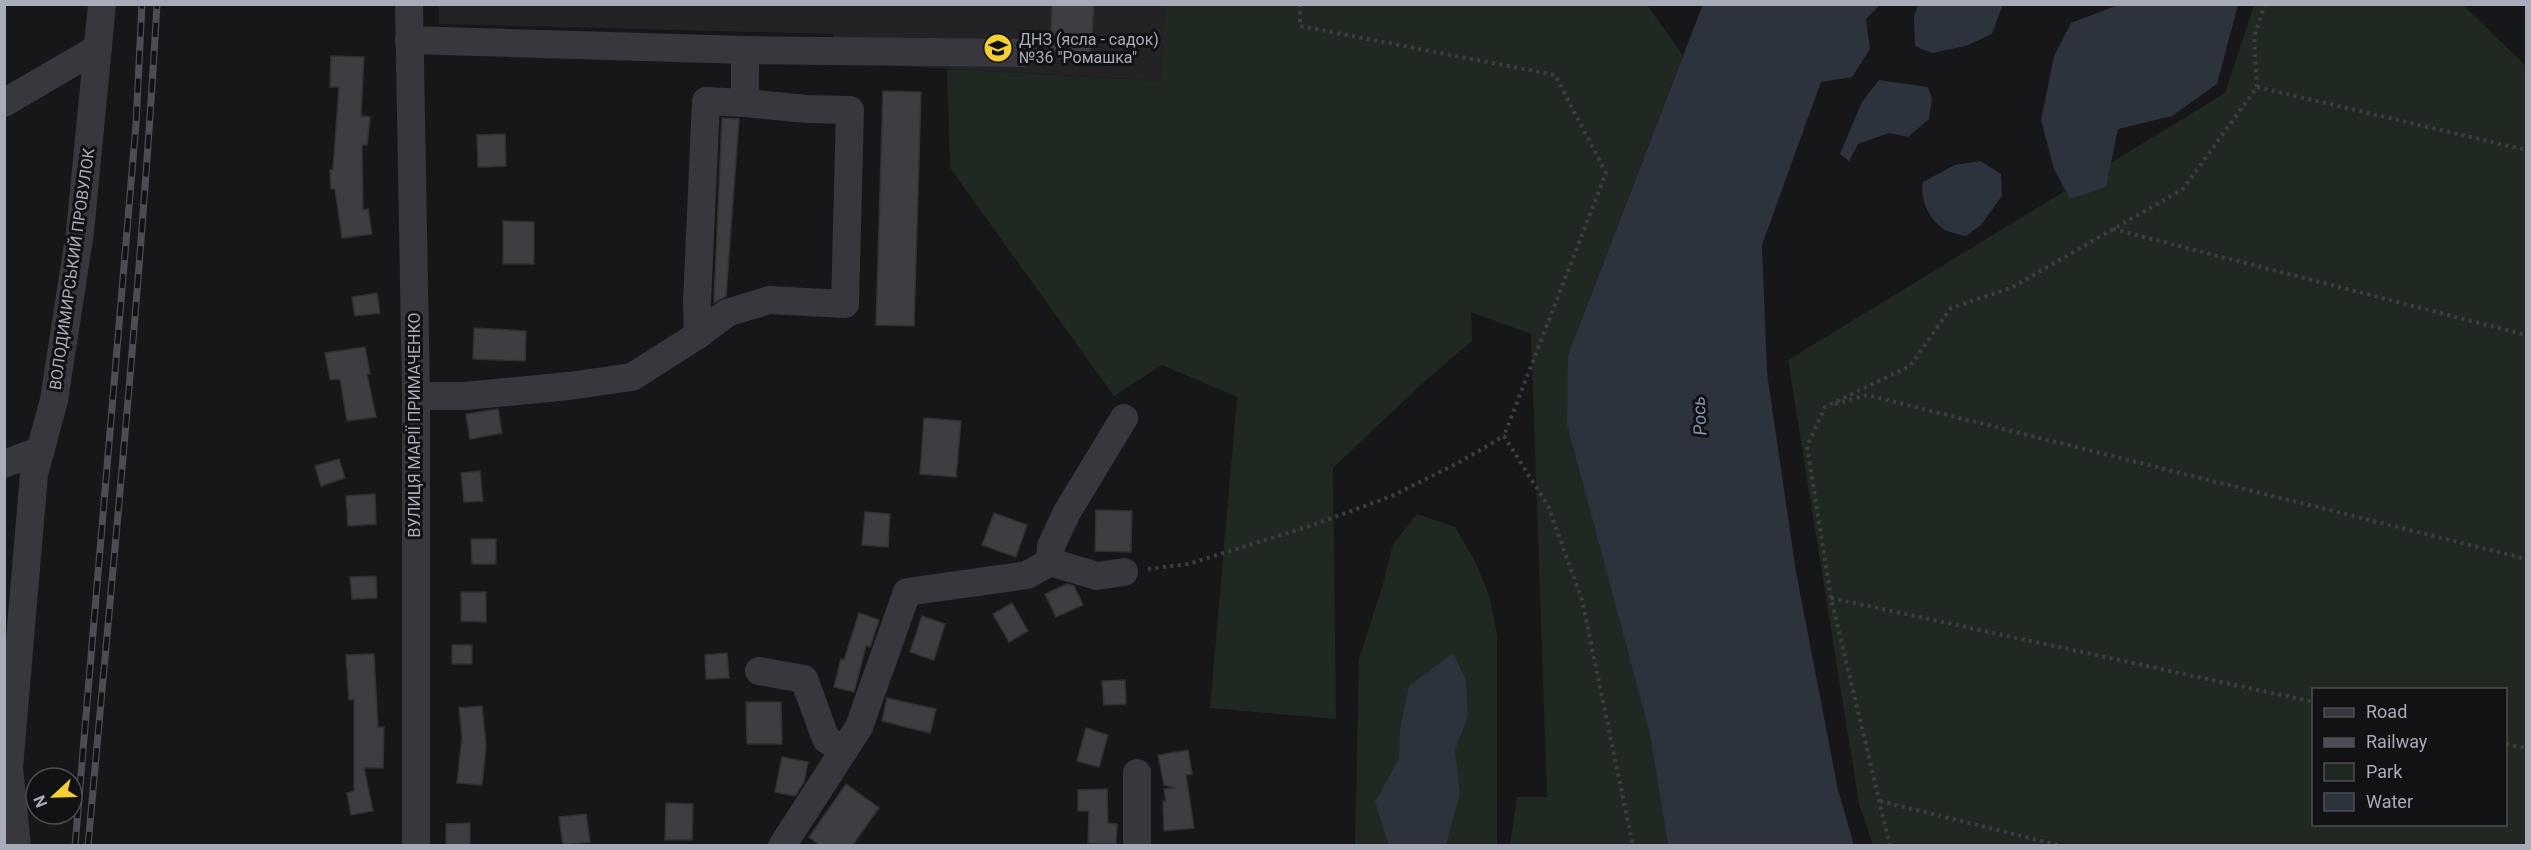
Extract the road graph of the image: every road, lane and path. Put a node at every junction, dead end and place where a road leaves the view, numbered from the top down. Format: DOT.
graph roads {
  1 [pos="102,4"];
  2 [pos="409,4"];
  3 [pos="1300,4"];
  4 [pos="2265,4"];
  5 [pos="409,40"];
  6 [pos="98,48"];
  7 [pos="745,50"];
  8 [pos="1023,53"];
  9 [pos="2257,87"];
  10 [pos="4,103"];
  11 [pos="745,103"];
  12 [pos="2526,150"];
  13 [pos="2113,229"];
  14 [pos="698,335"];
  15 [pos="2526,335"];
  16 [pos="416,396"];
  17 [pos="1825,406"];
  18 [pos="1124,418"];
  19 [pos="1503,436"];
  20 [pos="41,450"];
  21 [pos="4,464"];
  22 [pos="2526,559"];
  23 [pos="1050,562"];
  24 [pos="1124,572"];
  25 [pos="1831,598"];
  26 [pos="13,613"];
  27 [pos="759,671"];
  28 [pos="2312,702"];
  29 [pos="2507,744"];
  30 [pos="2526,748"];
  31 [pos="844,751"];
  32 [pos="1137,774"];
  33 [pos="1880,801"];
  34 [pos="17,846"];
  35 [pos="416,846"];
  36 [pos="782,846"];
  37 [pos="1137,846"];
  38 [pos="1633,846"];
  39 [pos="1890,846"];
  40 [pos="2062,846"];
  1 -- 6 [label="street, ВОЛОДИМИРСЬКИЙ ПРОВУЛОК"];
  2 -- 5 [label="street, ВУЛИЦЯ МАРІЇ ПРИМАЧЕНКО"];
  3 -- 19 [label="path"];
  4 -- 9 [label="path"];
  5 -- 7 [label="street"];
  5 -- 16 [label="street, ВУЛИЦЯ МАРІЇ ПРИМАЧЕНКО"];
  6 -- 10 [label="street"];
  6 -- 20 [label="street, ВОЛОДИМИРСЬКИЙ ПРОВУЛОК"];
  7 -- 8 [label="street"];
  7 -- 11 [label="street"];
  9 -- 12 [label="path"];
  9 -- 13 [label="path"];
  11 -- 14 [label="street"];
  11 -- 14 [label="street"];
  13 -- 15 [label="path"];
  13 -- 17 [label="path"];
  14 -- 16 [label="street"];
  16 -- 35 [label="street, ВУЛИЦЯ МАРІЇ ПРИМАЧЕНКО"];
  17 -- 22 [label="path"];
  17 -- 25 [label="path"];
  18 -- 23 [label="street"];
  19 -- 24 [label="path"];
  19 -- 38 [label="path"];
  20 -- 21 [label="street"];
  20 -- 26 [label="street, ВОЛОДИМИРСЬКИЙ ПРОВУЛОК"];
  23 -- 24 [label="street"];
  23 -- 31 [label="street"];
  25 -- 28 [label="path"];
  25 -- 33 [label="path"];
  26 -- 34 [label="street, ВОЛОДИМИРСЬКИЙ ПРОВУЛОК"];
  27 -- 31 [label="street"];
  29 -- 30 [label="path"];
  31 -- 36 [label="street"];
  32 -- 37 [label="street"];
  33 -- 39 [label="path"];
  33 -- 40 [label="path"];
}
